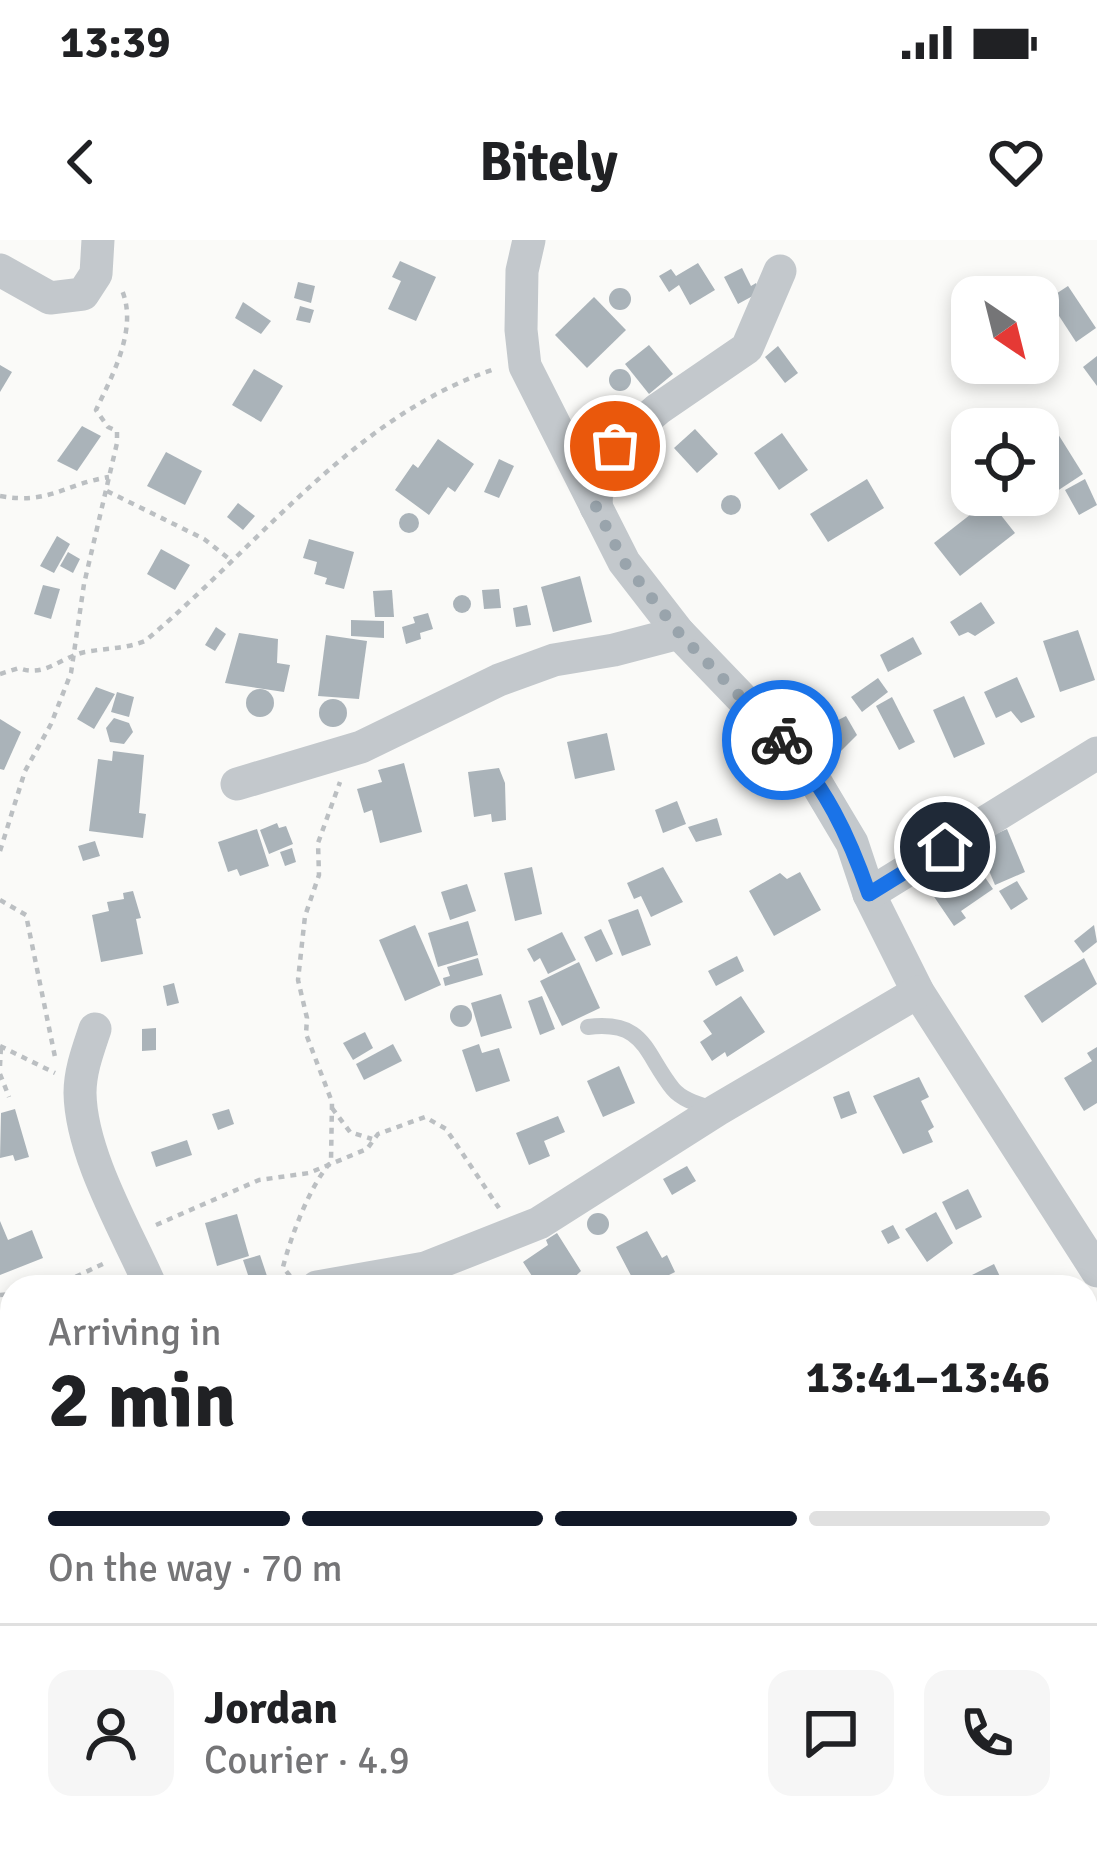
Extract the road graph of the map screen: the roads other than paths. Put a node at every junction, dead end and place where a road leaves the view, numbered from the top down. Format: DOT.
graph roads {
  1 [pos="529,240"];
  2 [pos="99,250"];
  3 [pos="0,269"];
  4 [pos="780,271"];
  5 [pos="596,507"];
  6 [pos="679,633"];
  7 [pos="1097,752"];
  8 [pos="237,784"];
  9 [pos="869,894"];
  10 [pos="918,992"];
  11 [pos="588,1027"];
  12 [pos="95,1029"];
  13 [pos="717,1110"];
  14 [pos="1097,1271"];
  15 [pos="145,1275"];
  16 [pos="385,1275"];
  1 -- 5 [label="street"];
  2 -- 3 [label="street"];
  4 -- 5 [label="street"];
  5 -- 6 [label="street"];
  6 -- 8 [label="street"];
  6 -- 9 [label="street"];
  7 -- 9 [label="street"];
  9 -- 10 [label="street"];
  10 -- 13 [label="street"];
  10 -- 14 [label="street"];
  11 -- 13 [label="lane"];
  12 -- 15 [label="street"];
  13 -- 16 [label="street"];
}
